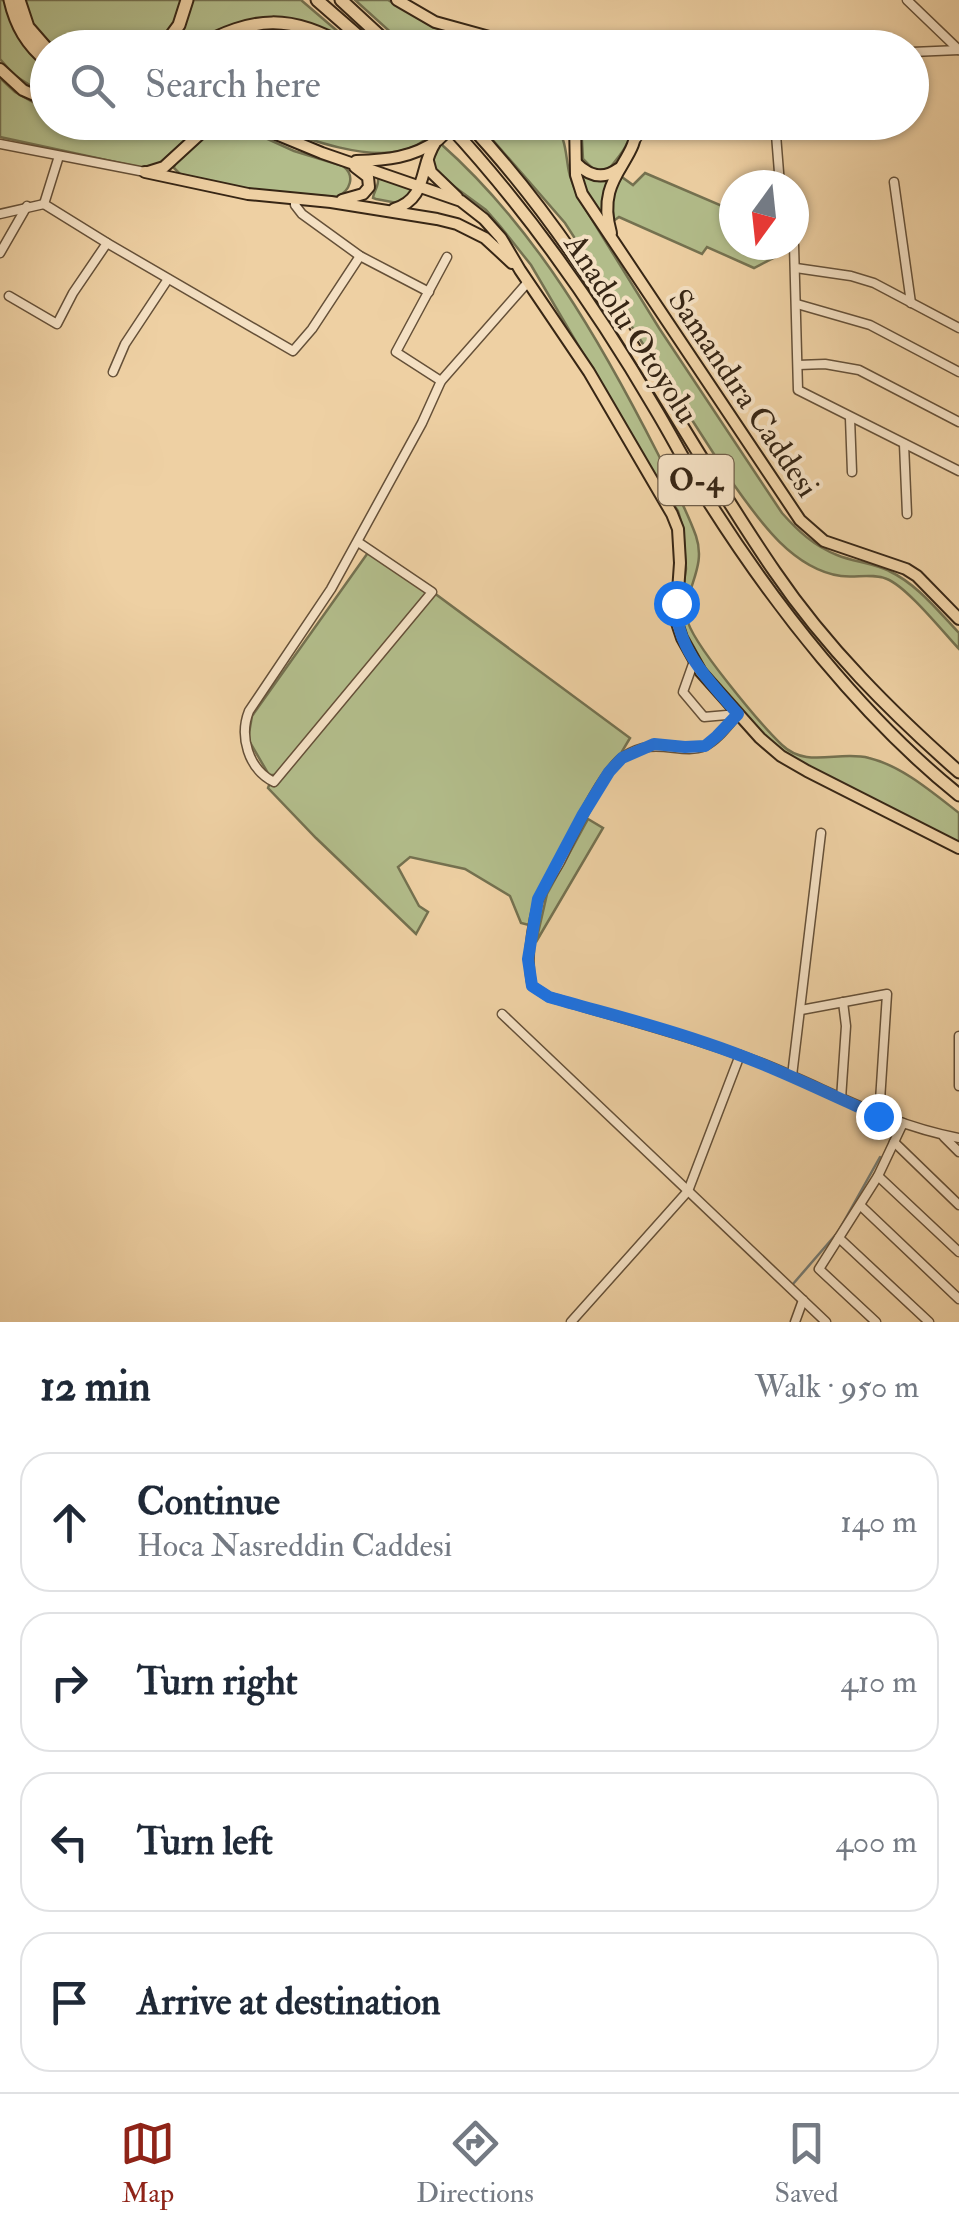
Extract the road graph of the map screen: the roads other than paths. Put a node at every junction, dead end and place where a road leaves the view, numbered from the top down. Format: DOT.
graph roads {
  1 [pos="10,0"];
  2 [pos="19,0"];
  3 [pos="187,0"];
  4 [pos="318,0"];
  5 [pos="397,0"];
  6 [pos="907,0"];
  7 [pos="344,2"];
  8 [pos="31,30"];
  9 [pos="176,30"];
  10 [pos="232,30"];
  11 [pos="312,30"];
  12 [pos="352,30"];
  13 [pos="374,30"];
  14 [pos="464,30"];
  15 [pos="30,45"];
  16 [pos="959,50"];
  17 [pos="929,51"];
  18 [pos="0,70"];
  19 [pos="30,93"];
  20 [pos="194,140"];
  21 [pos="292,140"];
  22 [pos="438,140"];
  23 [pos="463,140"];
  24 [pos="482,140"];
  25 [pos="575,140"];
  26 [pos="636,140"];
  27 [pos="776,140"];
  28 [pos="0,144"];
  29 [pos="429,153"];
  30 [pos="59,156"];
  31 [pos="346,161"];
  32 [pos="170,162"];
  33 [pos="576,162"];
  34 [pos="618,169"];
  35 [pos="779,170"];
  36 [pos="144,172"];
  37 [pos="179,180"];
  38 [pos="894,182"];
  39 [pos="419,186"];
  40 [pos="295,198"];
  41 [pos="331,202"];
  42 [pos="461,202"];
  43 [pos="44,204"];
  44 [pos="27,206"];
  45 [pos="388,210"];
  46 [pos="0,214"];
  47 [pos="107,244"];
  48 [pos="614,246"];
  49 [pos="0,253"];
  50 [pos="360,256"];
  51 [pos="447,258"];
  52 [pos="795,260"];
  53 [pos="796,268"];
  54 [pos="520,270"];
  55 [pos="168,279"];
  56 [pos="528,282"];
  57 [pos="429,292"];
  58 [pos="9,296"];
  59 [pos="911,302"];
  60 [pos="796,304"];
  61 [pos="959,328"];
  62 [pos="798,364"];
  63 [pos="112,372"];
  64 [pos="959,372"];
  65 [pos="441,380"];
  66 [pos="850,418"];
  67 [pos="959,422"];
  68 [pos="904,444"];
  69 [pos="959,471"];
  70 [pos="852,472"];
  71 [pos="907,514"];
  72 [pos="358,542"];
  73 [pos="958,615"];
  74 [pos="694,661"];
  75 [pos="738,714"];
  76 [pos="959,772"];
  77 [pos="959,795"];
  78 [pos="821,833"];
  79 [pos="959,848"];
  80 [pos="843,1002"];
  81 [pos="801,1010"];
  82 [pos="502,1014"];
  83 [pos="959,1036"];
  84 [pos="740,1055"];
  85 [pos="792,1076"];
  86 [pos="959,1086"];
  87 [pos="841,1099"];
  88 [pos="878,1116"];
  89 [pos="903,1123"];
  90 [pos="942,1135"];
  91 [pos="959,1138"];
  92 [pos="894,1142"];
  93 [pos="959,1152"];
  94 [pos="878,1176"];
  95 [pos="688,1191"];
  96 [pos="861,1206"];
  97 [pos="959,1206"];
  98 [pos="838,1238"];
  99 [pos="959,1252"];
  100 [pos="959,1299"];
  101 [pos="803,1300"];
  102 [pos="572,1322"];
  103 [pos="795,1322"];
  104 [pos="826,1322"];
  105 [pos="876,1322"];
  106 [pos="929,1322"];
  1 -- 15 [label="highway"];
  2 -- 8 [label="highway"];
  3 -- 9 [label="highway"];
  4 -- 12 [label="highway"];
  5 -- 14 [label="main road"];
  6 -- 16 [label="street"];
  7 -- 13 [label="highway"];
  10 -- 11 [label="highway"];
  16 -- 17 [label="street"];
  18 -- 19 [label="main road"];
  20 -- 32 [label="main road"];
  21 -- 31 [label="main road"];
  22 -- 29 [label="main road"];
  22 -- 31 [label="main road"];
  23 -- 77 [label="highway, Anadolu Otoyolu / O-4"];
  24 -- 76 [label="highway, Anadolu Otoyolu / O-4"];
  25 -- 33 [label="main road, Samandıra Caddesi"];
  26 -- 34 [label="main road"];
  27 -- 35 [label="street"];
  28 -- 30 [label="street"];
  29 -- 39 [label="main road"];
  29 -- 42 [label="main road"];
  30 -- 36 [label="street"];
  30 -- 43 [label="street"];
  31 -- 39 [label="main road"];
  31 -- 41 [label="main road"];
  32 -- 36 [label="main road"];
  32 -- 37 [label="main road"];
  33 -- 34 [label="main road"];
  33 -- 48 [label="main road, Samandıra Caddesi"];
  34 -- 48 [label="main road"];
  36 -- 37 [label="main road"];
  37 -- 40 [label="main road"];
  38 -- 59 [label="street"];
  39 -- 42 [label="main road"];
  39 -- 45 [label="main road"];
  40 -- 41 [label="main road"];
  40 -- 50 [label="street"];
  41 -- 45 [label="main road"];
  42 -- 54 [label="main road"];
  43 -- 44 [label="street"];
  43 -- 47 [label="street"];
  44 -- 46 [label="street"];
  44 -- 49 [label="street"];
  45 -- 54 [label="main road"];
  47 -- 55 [label="street"];
  47 -- 58 [label="street"];
  48 -- 73 [label="main road, Samandıra Caddesi"];
  50 -- 55 [label="street"];
  50 -- 57 [label="street"];
  51 -- 57 [label="street"];
  52 -- 53 [label="street"];
  53 -- 59 [label="street"];
  53 -- 60 [label="street"];
  54 -- 56 [label="main road"];
  55 -- 63 [label="street"];
  56 -- 65 [label="street"];
  56 -- 74 [label="main road"];
  57 -- 65 [label="street"];
  59 -- 61 [label="street"];
  60 -- 62 [label="street"];
  60 -- 64 [label="street"];
  62 -- 66 [label="street"];
  62 -- 67 [label="street"];
  65 -- 72 [label="street"];
  66 -- 68 [label="street"];
  66 -- 70 [label="street"];
  68 -- 69 [label="street"];
  68 -- 71 [label="street"];
  72 -- 72 [label="street"];
  74 -- 75 [label="main road"];
  74 -- 75 [label="street"];
  75 -- 79 [label="main road"];
  75 -- 84 [label="street"];
  78 -- 81 [label="street"];
  80 -- 81 [label="street"];
  80 -- 87 [label="street"];
  80 -- 88 [label="street"];
  81 -- 85 [label="street"];
  82 -- 95 [label="street"];
  83 -- 86 [label="street"];
  84 -- 85 [label="street"];
  84 -- 95 [label="street"];
  85 -- 87 [label="street"];
  87 -- 88 [label="street"];
  88 -- 89 [label="street"];
  89 -- 90 [label="street"];
  89 -- 92 [label="street"];
  90 -- 91 [label="street"];
  90 -- 93 [label="street"];
  92 -- 94 [label="street"];
  92 -- 97 [label="street"];
  94 -- 96 [label="street"];
  94 -- 99 [label="street"];
  95 -- 101 [label="street"];
  95 -- 102 [label="street"];
  96 -- 98 [label="street"];
  96 -- 100 [label="street"];
  98 -- 105 [label="street"];
  98 -- 106 [label="street"];
  101 -- 103 [label="street"];
  101 -- 104 [label="street"];
}
